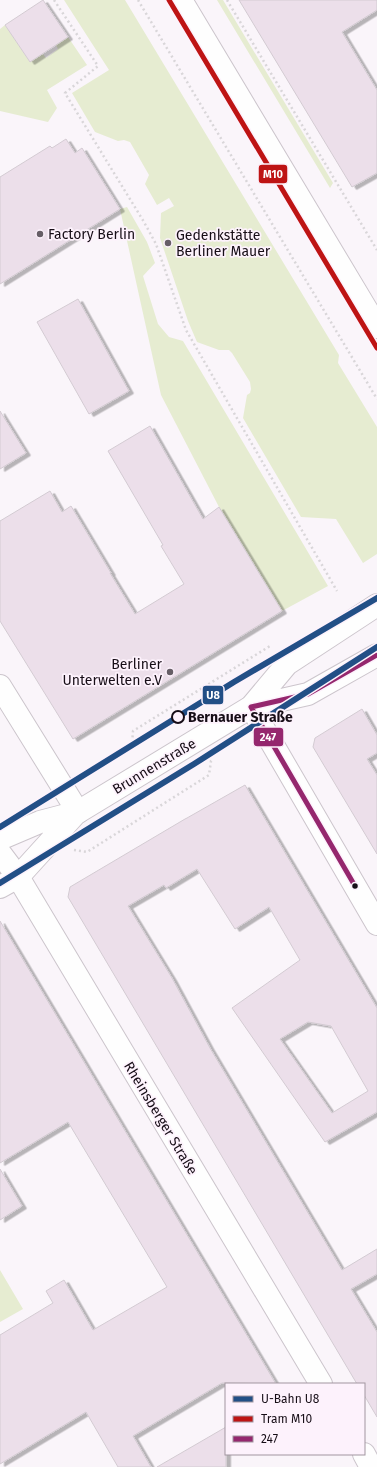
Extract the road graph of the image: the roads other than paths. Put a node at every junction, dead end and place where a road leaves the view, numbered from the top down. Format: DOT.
graph roads {
  1 [pos="181,0"];
  2 [pos="377,327"];
  3 [pos="377,605"];
  4 [pos="377,656"];
  5 [pos="0,686"];
  6 [pos="251,707"];
  7 [pos="78,812"];
  8 [pos="0,839"];
  9 [pos="0,853"];
  10 [pos="9,882"];
  11 [pos="377,924"];
  12 [pos="321,1383"];
  13 [pos="365,1455"];
  14 [pos="371,1467"];
  1 -- 2 [label="main road"];
  3 -- 6 [label="main road, Brunnenstraße"];
  4 -- 6 [label="main road, Brunnenstraße"];
  5 -- 7 [label="main road"];
  6 -- 7 [label="main road, Brunnenstraße"];
  6 -- 11 [label="main road"];
  7 -- 8 [label="main road, Brunnenstraße"];
  7 -- 10 [label="main road, Brunnenstraße"];
  9 -- 10 [label="main road, Rheinsberger Straße"];
  10 -- 12 [label="main road, Rheinsberger Straße"];
  13 -- 14 [label="main road"];
}
